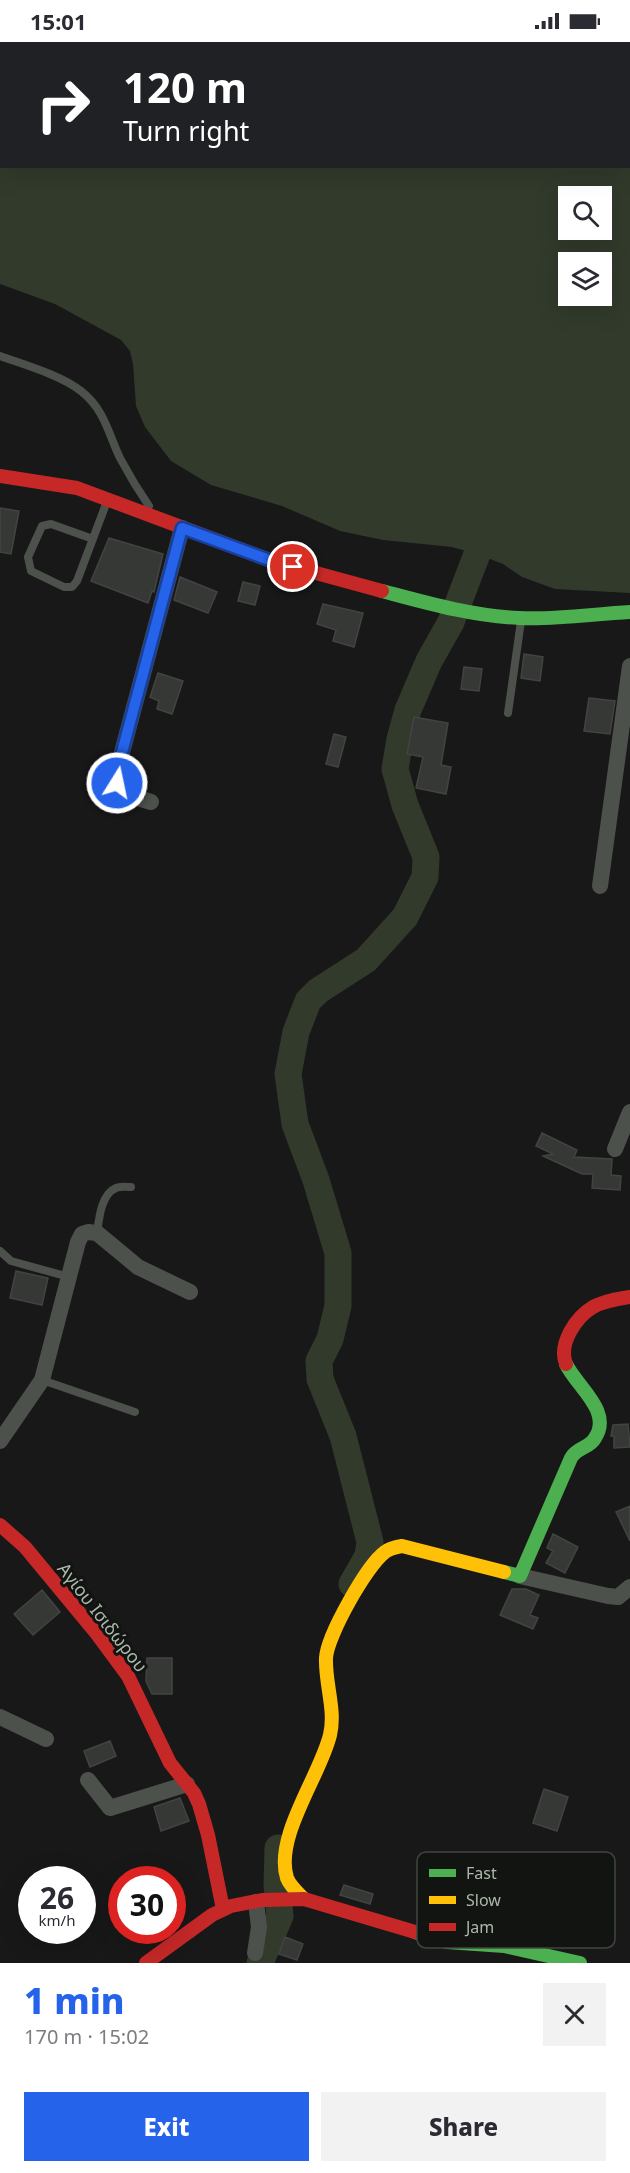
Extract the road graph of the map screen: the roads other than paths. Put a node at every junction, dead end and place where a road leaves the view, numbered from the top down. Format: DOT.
graph roads {
  1 [pos="0,356"];
  2 [pos="0,476"];
  3 [pos="107,499"];
  4 [pos="158,519"];
  5 [pos="182,528"];
  6 [pos="93,539"];
  7 [pos="630,612"];
  8 [pos="521,618"];
  9 [pos="630,666"];
  10 [pos="508,713"];
  11 [pos="151,802"];
  12 [pos="600,886"];
  13 [pos="630,1112"];
  14 [pos="615,1149"];
  15 [pos="131,1186"];
  16 [pos="97,1233"];
  17 [pos="0,1251"];
  18 [pos="69,1277"];
  19 [pos="190,1292"];
  20 [pos="630,1297"];
  21 [pos="42,1380"];
  22 [pos="135,1412"];
  23 [pos="0,1441"];
  24 [pos="0,1525"];
  25 [pos="520,1576"];
  26 [pos="630,1587"];
  27 [pos="0,1718"];
  28 [pos="46,1739"];
  29 [pos="88,1780"];
  30 [pos="188,1784"];
  31 [pos="297,1899"];
  32 [pos="263,1901"];
  33 [pos="223,1909"];
  34 [pos="417,1933"];
  35 [pos="513,1948"];
  36 [pos="255,1953"];
  37 [pos="146,1963"];
  38 [pos="580,1963"];
  1 -- 4 [label="lane"];
  2 -- 3 [label="street"];
  3 -- 4 [label="street"];
  3 -- 6 [label="lane"];
  4 -- 5 [label="street"];
  5 -- 8 [label="street"];
  5 -- 11 [label="street"];
  6 -- 6 [label="lane"];
  7 -- 8 [label="street"];
  8 -- 10 [label="lane"];
  9 -- 12 [label="street"];
  13 -- 14 [label="street"];
  15 -- 16 [label="lane"];
  16 -- 18 [label="street"];
  16 -- 19 [label="street"];
  17 -- 18 [label="lane"];
  18 -- 21 [label="street"];
  20 -- 25 [label="street"];
  21 -- 22 [label="lane"];
  21 -- 23 [label="street"];
  24 -- 30 [label="street, Αγίου Ισιδώρου"];
  25 -- 26 [label="street"];
  25 -- 31 [label="street"];
  27 -- 28 [label="street"];
  29 -- 30 [label="street"];
  30 -- 33 [label="street, Αγίου Ισιδώρου"];
  31 -- 32 [label="street"];
  31 -- 34 [label="street"];
  32 -- 33 [label="street"];
  32 -- 36 [label="street"];
  33 -- 37 [label="street"];
  35 -- 38 [label="street"];
}
